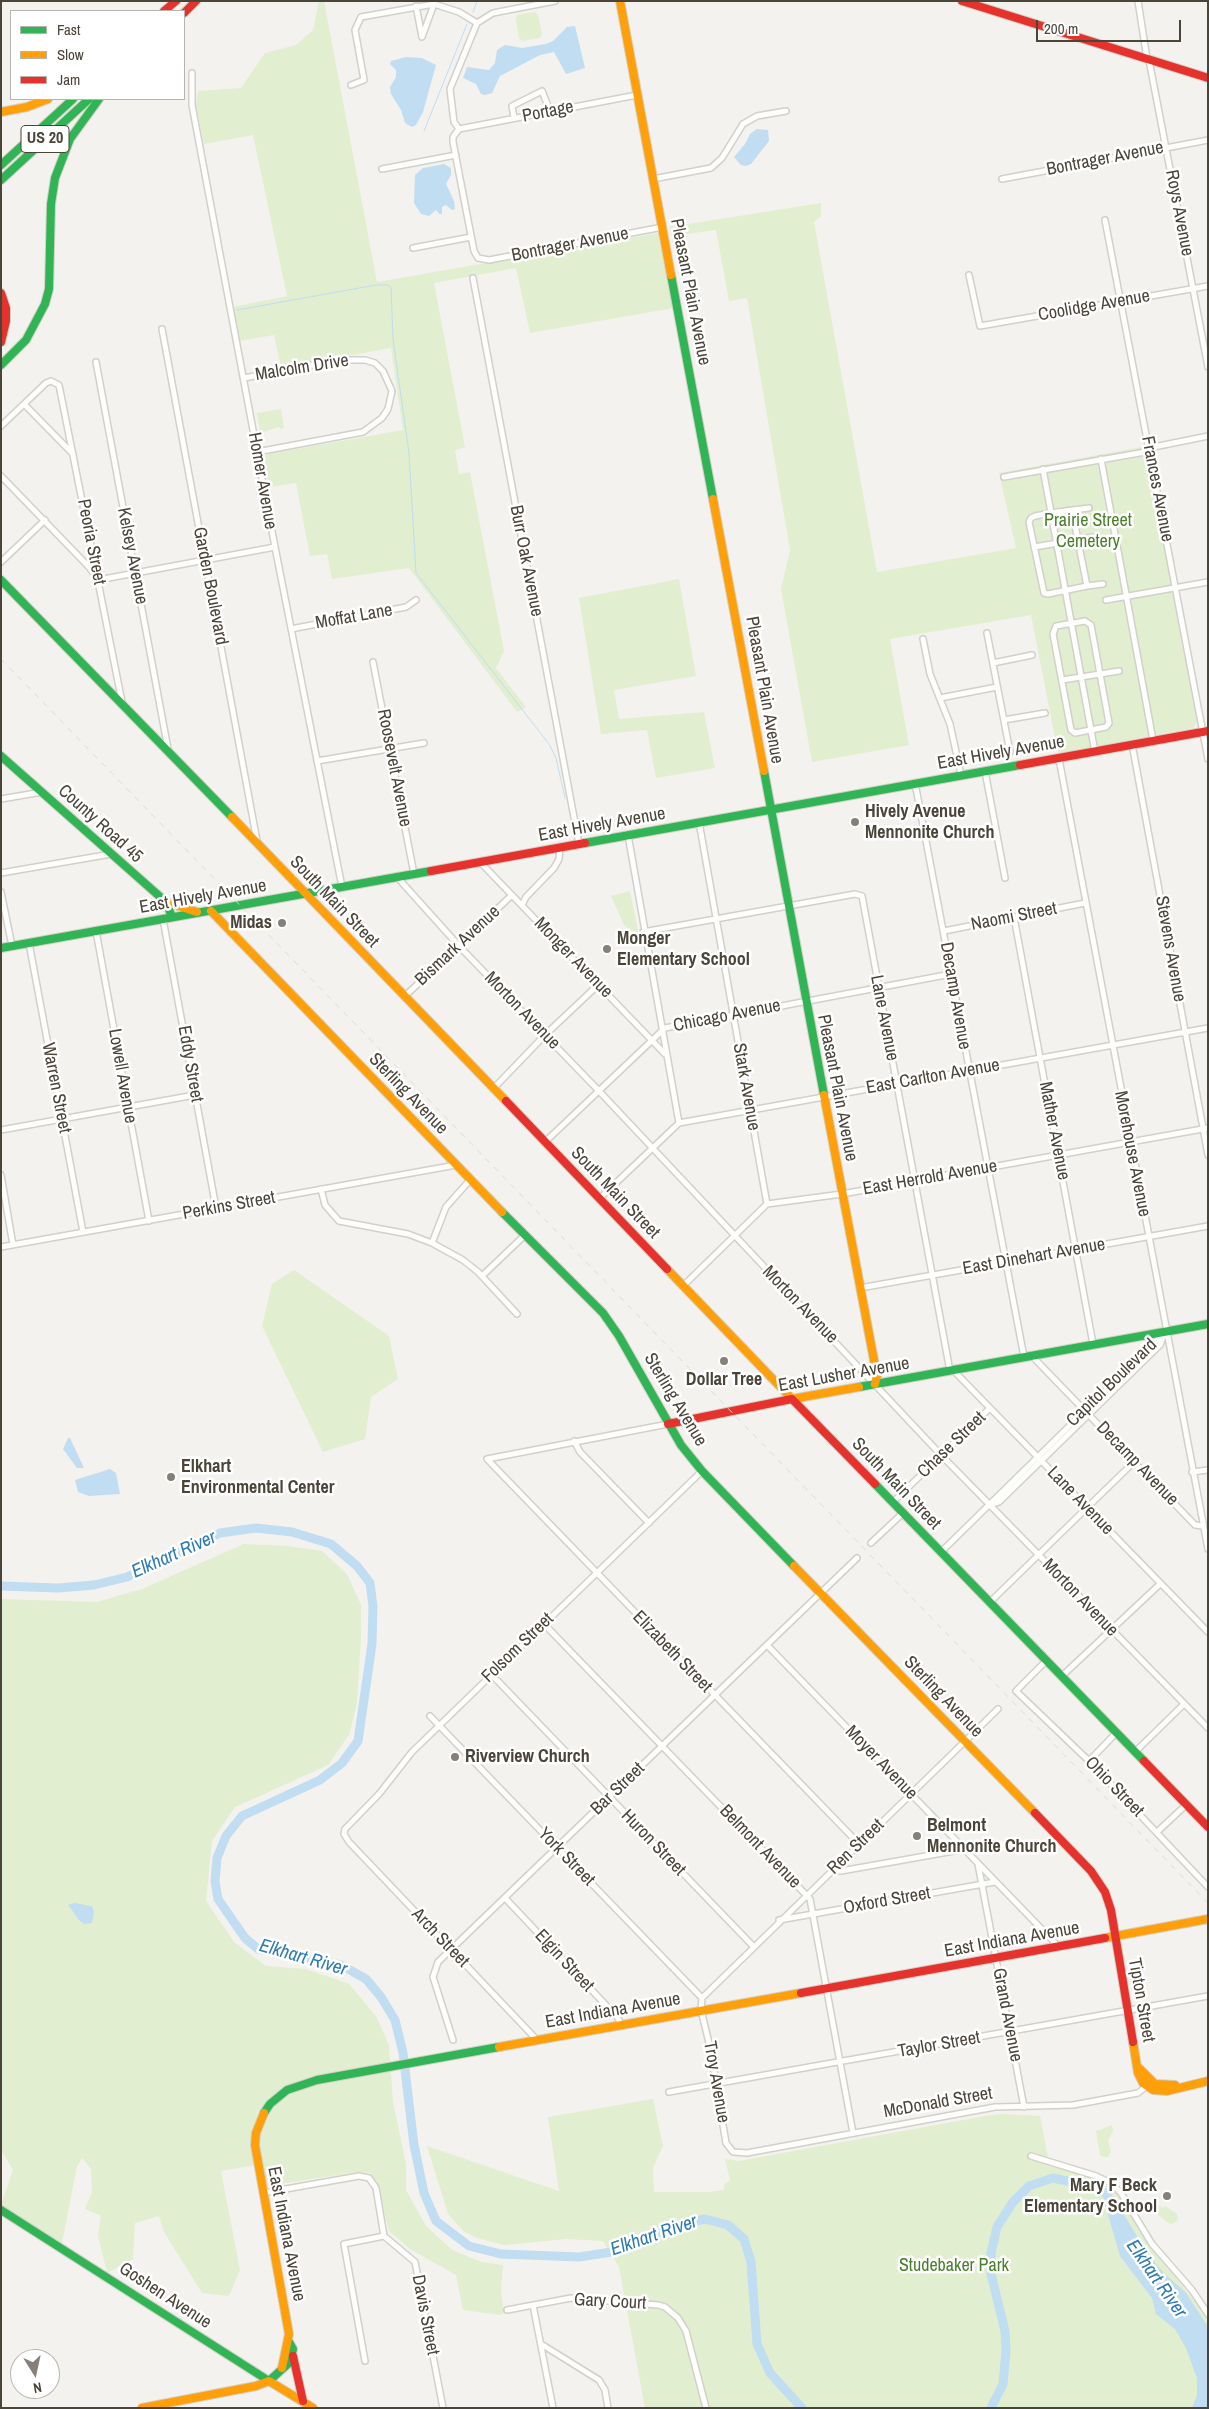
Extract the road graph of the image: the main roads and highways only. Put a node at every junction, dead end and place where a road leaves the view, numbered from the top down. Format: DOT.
graph roads {
  1 [pos="178,1"];
  2 [pos="196,1"];
  3 [pos="620,1"];
  4 [pos="962,1"];
  5 [pos="165,10"];
  6 [pos="169,10"];
  7 [pos="185,12"];
  8 [pos="1208,78"];
  9 [pos="45,100"];
  10 [pos="72,100"];
  11 [pos="89,100"];
  12 [pos="98,100"];
  13 [pos="1,112"];
  14 [pos="1,165"];
  15 [pos="1,180"];
  16 [pos="1,293"];
  17 [pos="1,342"];
  18 [pos="1,365"];
  19 [pos="1,580"];
  20 [pos="1205,731"];
  21 [pos="1,756"];
  22 [pos="770,809"];
  23 [pos="305,893"];
  24 [pos="166,902"];
  25 [pos="211,911"];
  26 [pos="201,912"];
  27 [pos="172,918"];
  28 [pos="1,948"];
  29 [pos="1208,1324"];
  30 [pos="875,1384"];
  31 [pos="792,1399"];
  32 [pos="668,1424"];
  33 [pos="1208,1827"];
  34 [pos="1208,1920"];
  35 [pos="1115,1936"];
  36 [pos="1208,2081"];
  37 [pos="1,2210"];
  38 [pos="289,2342"];
  39 [pos="293,2356"];
  40 [pos="282,2368"];
  41 [pos="269,2381"];
  42 [pos="303,2401"];
  43 [pos="172,2405"];
  44 [pos="142,2408"];
  45 [pos="313,2408"];
  1 -- 5 [label="main road"];
  1 -- 6 [label="main road"];
  2 -- 7 [label="main road"];
  3 -- 22 [label="main road, Pleasant Plain Avenue"];
  4 -- 8 [label="main road"];
  9 -- 13 [label="main road"];
  10 -- 14 [label="main road, US 20"];
  11 -- 15 [label="main road, US 20"];
  12 -- 18 [label="main road"];
  16 -- 17 [label="main road"];
  19 -- 23 [label="main road, South Main Street"];
  20 -- 22 [label="main road, East Hively Avenue"];
  21 -- 24 [label="main road, County Road 45"];
  22 -- 23 [label="main road, East Hively Avenue"];
  22 -- 30 [label="main road, Pleasant Plain Avenue"];
  23 -- 25 [label="main road, East Hively Avenue"];
  23 -- 31 [label="main road, South Main Street"];
  24 -- 26 [label="main road"];
  24 -- 27 [label="main road, County Road 45"];
  25 -- 26 [label="main road, East Hively Avenue"];
  25 -- 32 [label="main road, Sterling Avenue"];
  26 -- 27 [label="main road, East Hively Avenue"];
  27 -- 28 [label="main road, East Hively Avenue"];
  29 -- 30 [label="main road, East Lusher Avenue"];
  30 -- 31 [label="main road, East Lusher Avenue"];
  31 -- 32 [label="main road, East Lusher Avenue"];
  31 -- 33 [label="main road, South Main Street"];
  32 -- 35 [label="main road, Sterling Avenue"];
  34 -- 35 [label="main road, East Indiana Avenue"];
  35 -- 36 [label="main road, Tipton Street"];
  35 -- 38 [label="main road, East Indiana Avenue"];
  37 -- 41 [label="main road, Goshen Avenue"];
  38 -- 39 [label="main road, East Indiana Avenue"];
  38 -- 40 [label="main road, East Indiana Avenue"];
  39 -- 40 [label="main road, East Indiana Avenue"];
  39 -- 42 [label="main road"];
  40 -- 41 [label="main road, East Indiana Avenue"];
  41 -- 42 [label="main road, Goshen Avenue"];
  41 -- 43 [label="main road"];
  42 -- 45 [label="main road, Goshen Avenue"];
  43 -- 44 [label="main road"];
}
